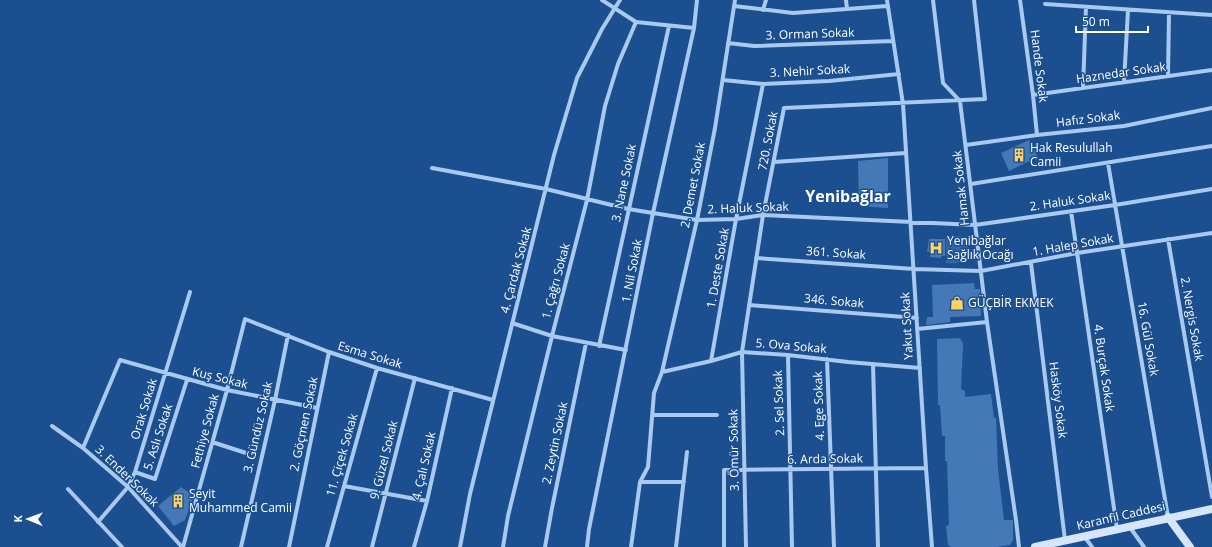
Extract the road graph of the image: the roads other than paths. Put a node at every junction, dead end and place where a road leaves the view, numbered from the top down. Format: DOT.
graph roads {
  1 [pos="602,0"];
  2 [pos="620,0"];
  3 [pos="697,0"];
  4 [pos="735,0"];
  5 [pos="766,0"];
  6 [pos="846,0"];
  7 [pos="887,0"];
  8 [pos="933,0"];
  9 [pos="974,0"];
  10 [pos="1020,0"];
  11 [pos="1069,0"];
  12 [pos="1046,4"];
  13 [pos="734,6"];
  14 [pos="887,6"];
  15 [pos="1069,6"];
  16 [pos="615,7"];
  17 [pos="1086,7"];
  18 [pos="847,9"];
  19 [pos="763,10"];
  20 [pos="1128,10"];
  21 [pos="1169,13"];
  22 [pos="1212,15"];
  23 [pos="636,22"];
  24 [pos="669,26"];
  25 [pos="694,28"];
  26 [pos="893,41"];
  27 [pos="728,42"];
  28 [pos="1212,70"];
  29 [pos="899,74"];
  30 [pos="1168,76"];
  31 [pos="723,80"];
  32 [pos="1124,82"];
  33 [pos="763,84"];
  34 [pos="1083,88"];
  35 [pos="1033,95"];
  36 [pos="960,101"];
  37 [pos="903,104"];
  38 [pos="1212,108"];
  39 [pos="1037,135"];
  40 [pos="966,145"];
  41 [pos="1212,146"];
  42 [pos="906,153"];
  43 [pos="774,162"];
  44 [pos="1108,163"];
  45 [pos="432,168"];
  46 [pos="971,184"];
  47 [pos="546,189"];
  48 [pos="1212,189"];
  49 [pos="587,200"];
  50 [pos="1115,205"];
  51 [pos="628,209"];
  52 [pos="1071,211"];
  53 [pos="653,213"];
  54 [pos="763,215"];
  55 [pos="736,219"];
  56 [pos="697,220"];
  57 [pos="911,223"];
  58 [pos="975,225"];
  59 [pos="1212,233"];
  60 [pos="1168,239"];
  61 [pos="1122,247"];
  62 [pos="1077,253"];
  63 [pos="756,258"];
  64 [pos="1031,263"];
  65 [pos="914,269"];
  66 [pos="981,271"];
  67 [pos="190,292"];
  68 [pos="749,305"];
  69 [pos="917,318"];
  70 [pos="245,319"];
  71 [pos="987,322"];
  72 [pos="512,323"];
  73 [pos="918,329"];
  74 [pos="288,336"];
  75 [pos="552,336"];
  76 [pos="586,343"];
  77 [pos="599,346"];
  78 [pos="626,350"];
  79 [pos="329,352"];
  80 [pos="742,352"];
  81 [pos="788,355"];
  82 [pos="827,360"];
  83 [pos="711,361"];
  84 [pos="872,364"];
  85 [pos="377,368"];
  86 [pos="920,368"];
  87 [pos="662,372"];
  88 [pos="165,374"];
  89 [pos="415,378"];
  90 [pos="187,380"];
  91 [pos="452,388"];
  92 [pos="227,390"];
  93 [pos="275,400"];
  94 [pos="493,400"];
  95 [pos="317,408"];
  96 [pos="652,415"];
  97 [pos="717,415"];
  98 [pos="52,426"];
  99 [pos="212,442"];
  100 [pos="84,448"];
  101 [pos="687,452"];
  102 [pos="246,453"];
  103 [pos="876,468"];
  104 [pos="926,468"];
  105 [pos="831,469"];
  106 [pos="744,470"];
  107 [pos="791,470"];
  108 [pos="135,472"];
  109 [pos="640,482"];
  110 [pos="684,482"];
  111 [pos="344,486"];
  112 [pos="128,487"];
  113 [pos="68,489"];
  114 [pos="385,494"];
  115 [pos="1212,497"];
  116 [pos="427,501"];
  117 [pos="1212,509"];
  118 [pos="1168,517"];
  119 [pos="98,522"];
  120 [pos="1129,526"];
  121 [pos="1117,529"];
  122 [pos="1084,536"];
  123 [pos="1066,540"];
  124 [pos="122,547"];
  125 [pos="182,547"];
  126 [pos="241,547"];
  127 [pos="289,547"];
  128 [pos="328,547"];
  129 [pos="372,547"];
  130 [pos="414,547"];
  131 [pos="460,547"];
  132 [pos="503,547"];
  133 [pos="545,547"];
  134 [pos="587,547"];
  135 [pos="631,547"];
  136 [pos="676,547"];
  137 [pos="724,547"];
  138 [pos="746,547"];
  139 [pos="792,547"];
  140 [pos="834,547"];
  141 [pos="878,547"];
  142 [pos="932,547"];
  143 [pos="1019,547"];
  144 [pos="1035,547"];
  145 [pos="1092,547"];
  146 [pos="1144,547"];
  147 [pos="1190,547"];
  1 -- 16 [label="street"];
  2 -- 16 [label="street, 4. Çardak Sokak"];
  3 -- 25 [label="street, 1. Nil Sokak"];
  4 -- 13 [label="street, 2. Demet Sokak"];
  5 -- 19 [label="street"];
  6 -- 18 [label="street"];
  7 -- 14 [label="street, Yakut Sokak"];
  8 -- 36 [label="street"];
  9 -- 36 [label="street, 720. Sokak"];
  10 -- 35 [label="street, Hande Sokak"];
  11 -- 15 [label="street"];
  12 -- 15 [label="street"];
  13 -- 19 [label="street"];
  13 -- 27 [label="street, 2. Demet Sokak"];
  14 -- 18 [label="street"];
  14 -- 26 [label="street, Yakut Sokak"];
  15 -- 17 [label="street"];
  16 -- 23 [label="street"];
  16 -- 47 [label="street, 4. Çardak Sokak"];
  17 -- 20 [label="street"];
  17 -- 34 [label="street"];
  18 -- 19 [label="street"];
  20 -- 21 [label="street"];
  20 -- 32 [label="street"];
  21 -- 22 [label="street"];
  21 -- 30 [label="street"];
  23 -- 24 [label="street"];
  23 -- 49 [label="street, 1. Çağrı Sokak"];
  24 -- 25 [label="street"];
  24 -- 51 [label="street, 3. Nane Sokak"];
  25 -- 53 [label="street, 1. Nil Sokak"];
  26 -- 27 [label="street, 3. Orman Sokak"];
  26 -- 29 [label="street, Yakut Sokak"];
  27 -- 31 [label="street, 2. Demet Sokak"];
  28 -- 30 [label="street, Haznedar Sokak"];
  29 -- 33 [label="street, 3. Nehir Sokak"];
  29 -- 37 [label="street, Yakut Sokak"];
  30 -- 32 [label="street, Haznedar Sokak"];
  31 -- 33 [label="street, 3. Nehir Sokak"];
  31 -- 56 [label="street, 2. Demet Sokak"];
  32 -- 34 [label="street, Haznedar Sokak"];
  33 -- 55 [label="street, 1. Deste Sokak"];
  34 -- 35 [label="street, Haznedar Sokak"];
  35 -- 39 [label="street, Hande Sokak"];
  36 -- 37 [label="street, 720. Sokak"];
  36 -- 40 [label="street, Hamak Sokak"];
  37 -- 42 [label="street, Yakut Sokak"];
  37 -- 43 [label="street, 720. Sokak"];
  38 -- 39 [label="street, Hafız Sokak"];
  39 -- 40 [label="street, Hafız Sokak"];
  40 -- 46 [label="street, Hamak Sokak"];
  41 -- 44 [label="street"];
  42 -- 43 [label="street"];
  42 -- 57 [label="street, Yakut Sokak"];
  43 -- 54 [label="street, 720. Sokak"];
  44 -- 46 [label="street"];
  44 -- 50 [label="street, 16. Gül Sokak"];
  45 -- 47 [label="street, 2. Haluk Sokak"];
  46 -- 58 [label="street, Hamak Sokak"];
  47 -- 49 [label="street, 2. Haluk Sokak"];
  47 -- 72 [label="street, 4. Çardak Sokak"];
  48 -- 50 [label="street, 2. Haluk Sokak"];
  49 -- 51 [label="street, 2. Haluk Sokak"];
  49 -- 75 [label="street, 1. Çağrı Sokak"];
  50 -- 52 [label="street, 2. Haluk Sokak"];
  50 -- 61 [label="street, 16. Gül Sokak"];
  51 -- 53 [label="street, 2. Haluk Sokak"];
  51 -- 77 [label="street, 3. Nane Sokak"];
  52 -- 58 [label="street, 2. Haluk Sokak"];
  52 -- 62 [label="street, 4. Burçak Sokak"];
  53 -- 56 [label="street, 2. Haluk Sokak"];
  53 -- 78 [label="street, 1. Nil Sokak"];
  54 -- 55 [label="street, 2. Haluk Sokak"];
  54 -- 57 [label="street, 2. Haluk Sokak"];
  54 -- 63 [label="street, 720. Sokak"];
  55 -- 56 [label="street, 2. Haluk Sokak"];
  55 -- 83 [label="street, 1. Deste Sokak"];
  56 -- 87 [label="street, 2. Demet Sokak"];
  57 -- 58 [label="street, 2. Haluk Sokak"];
  57 -- 65 [label="street, Yakut Sokak"];
  58 -- 66 [label="street, Hamak Sokak"];
  59 -- 60 [label="street, 1. Halep Sokak"];
  60 -- 61 [label="street, 1. Halep Sokak"];
  60 -- 115 [label="street, 2. Nergis Sokak"];
  61 -- 62 [label="street, 1. Halep Sokak"];
  61 -- 118 [label="street, 16. Gül Sokak"];
  62 -- 64 [label="street, 1. Halep Sokak"];
  62 -- 121 [label="street, 4. Burçak Sokak"];
  63 -- 65 [label="street, 361. Sokak"];
  63 -- 68 [label="street, 720. Sokak"];
  64 -- 66 [label="street, 1. Halep Sokak"];
  64 -- 123 [label="street, Hasköy Sokak"];
  65 -- 66 [label="street, 1. Halep Sokak"];
  65 -- 69 [label="street, Yakut Sokak"];
  66 -- 71 [label="street, Hamak Sokak"];
  67 -- 88 [label="street, Orak Sokak"];
  68 -- 69 [label="street, 346. Sokak"];
  68 -- 80 [label="street, 720. Sokak"];
  69 -- 73 [label="street, Yakut Sokak"];
  70 -- 74 [label="street, Esma Sokak"];
  70 -- 92 [label="street, Fethiye Sokak"];
  71 -- 73 [label="street"];
  71 -- 143 [label="street, Hamak Sokak"];
  72 -- 75 [label="street"];
  72 -- 94 [label="street, 4. Çardak Sokak"];
  73 -- 86 [label="street, Yakut Sokak"];
  74 -- 79 [label="street, Esma Sokak"];
  74 -- 93 [label="street, 3. Gündüz Sokak"];
  75 -- 76 [label="street"];
  75 -- 132 [label="street, 1. Çağrı Sokak"];
  76 -- 77 [label="street"];
  76 -- 133 [label="street, 2. Zeytin Sokak"];
  77 -- 78 [label="street"];
  78 -- 134 [label="street, 1. Nil Sokak"];
  79 -- 85 [label="street, Esma Sokak"];
  79 -- 95 [label="street, 2. Göçmen Sokak"];
  80 -- 81 [label="street, 5. Ova Sokak"];
  80 -- 83 [label="street, 5. Ova Sokak"];
  80 -- 106 [label="street, 3. Ömür Sokak"];
  81 -- 82 [label="street, 5. Ova Sokak"];
  81 -- 107 [label="street, 2. Sel Sokak"];
  82 -- 84 [label="street, 5. Ova Sokak"];
  82 -- 105 [label="street, 4. Ege Sokak"];
  83 -- 87 [label="street, 5. Ova Sokak"];
  84 -- 86 [label="street, 5. Ova Sokak"];
  84 -- 103 [label="street"];
  85 -- 89 [label="street, Esma Sokak"];
  85 -- 111 [label="street, 11. Çiçek Sokak"];
  86 -- 104 [label="street, Yakut Sokak"];
  87 -- 96 [label="street, 2. Demet Sokak"];
  88 -- 90 [label="street, Kuş Sokak"];
  88 -- 100 [label="street, Kuş Sokak"];
  88 -- 108 [label="street, Orak Sokak"];
  89 -- 91 [label="street, Esma Sokak"];
  89 -- 114 [label="street, 9. Güzel Sokak"];
  90 -- 92 [label="street, Kuş Sokak"];
  90 -- 108 [label="street, 5. Aslı Sokak"];
  91 -- 94 [label="street, Esma Sokak"];
  91 -- 116 [label="street, 4. Çalı Sokak"];
  92 -- 93 [label="street, Kuş Sokak"];
  92 -- 99 [label="street, Fethiye Sokak"];
  93 -- 95 [label="street, Kuş Sokak"];
  93 -- 126 [label="street, 3. Gündüz Sokak"];
  94 -- 131 [label="street, 4. Çardak Sokak"];
  95 -- 127 [label="street, 2. Göçmen Sokak"];
  96 -- 97 [label="street"];
  96 -- 109 [label="street, 2. Demet Sokak"];
  98 -- 100 [label="street, 3. Ender Sokak"];
  99 -- 102 [label="street"];
  99 -- 125 [label="street, Fethiye Sokak"];
  100 -- 112 [label="street, 3. Ender Sokak"];
  101 -- 110 [label="street"];
  103 -- 104 [label="street, 6. Arda Sokak"];
  103 -- 105 [label="street, 6. Arda Sokak"];
  103 -- 141 [label="street"];
  104 -- 142 [label="street, Yakut Sokak"];
  105 -- 107 [label="street, 6. Arda Sokak"];
  105 -- 140 [label="street, 4. Ege Sokak"];
  106 -- 107 [label="street, 6. Arda Sokak"];
  106 -- 137 [label="street, 6. Arda Sokak"];
  106 -- 138 [label="street, 3. Ömür Sokak"];
  107 -- 139 [label="street, 2. Sel Sokak"];
  108 -- 112 [label="street, Orak Sokak"];
  109 -- 110 [label="street"];
  109 -- 135 [label="street, 2. Demet Sokak"];
  110 -- 136 [label="street"];
  111 -- 114 [label="street"];
  111 -- 128 [label="street, 11. Çiçek Sokak"];
  112 -- 119 [label="street, Orak Sokak"];
  112 -- 125 [label="street, 3. Ender Sokak"];
  113 -- 119 [label="street"];
  114 -- 116 [label="street"];
  114 -- 129 [label="street, 9. Güzel Sokak"];
  116 -- 130 [label="street, 4. Çalı Sokak"];
  117 -- 118 [label="street, Karanfil Caddesi"];
  118 -- 120 [label="street, Karanfil Caddesi"];
  118 -- 147 [label="street"];
  119 -- 124 [label="street"];
  120 -- 121 [label="street, Karanfil Caddesi"];
  120 -- 146 [label="street"];
  121 -- 122 [label="street, Karanfil Caddesi"];
  122 -- 123 [label="street, Karanfil Caddesi"];
  122 -- 145 [label="street"];
  123 -- 144 [label="street, Karanfil Caddesi"];
}
